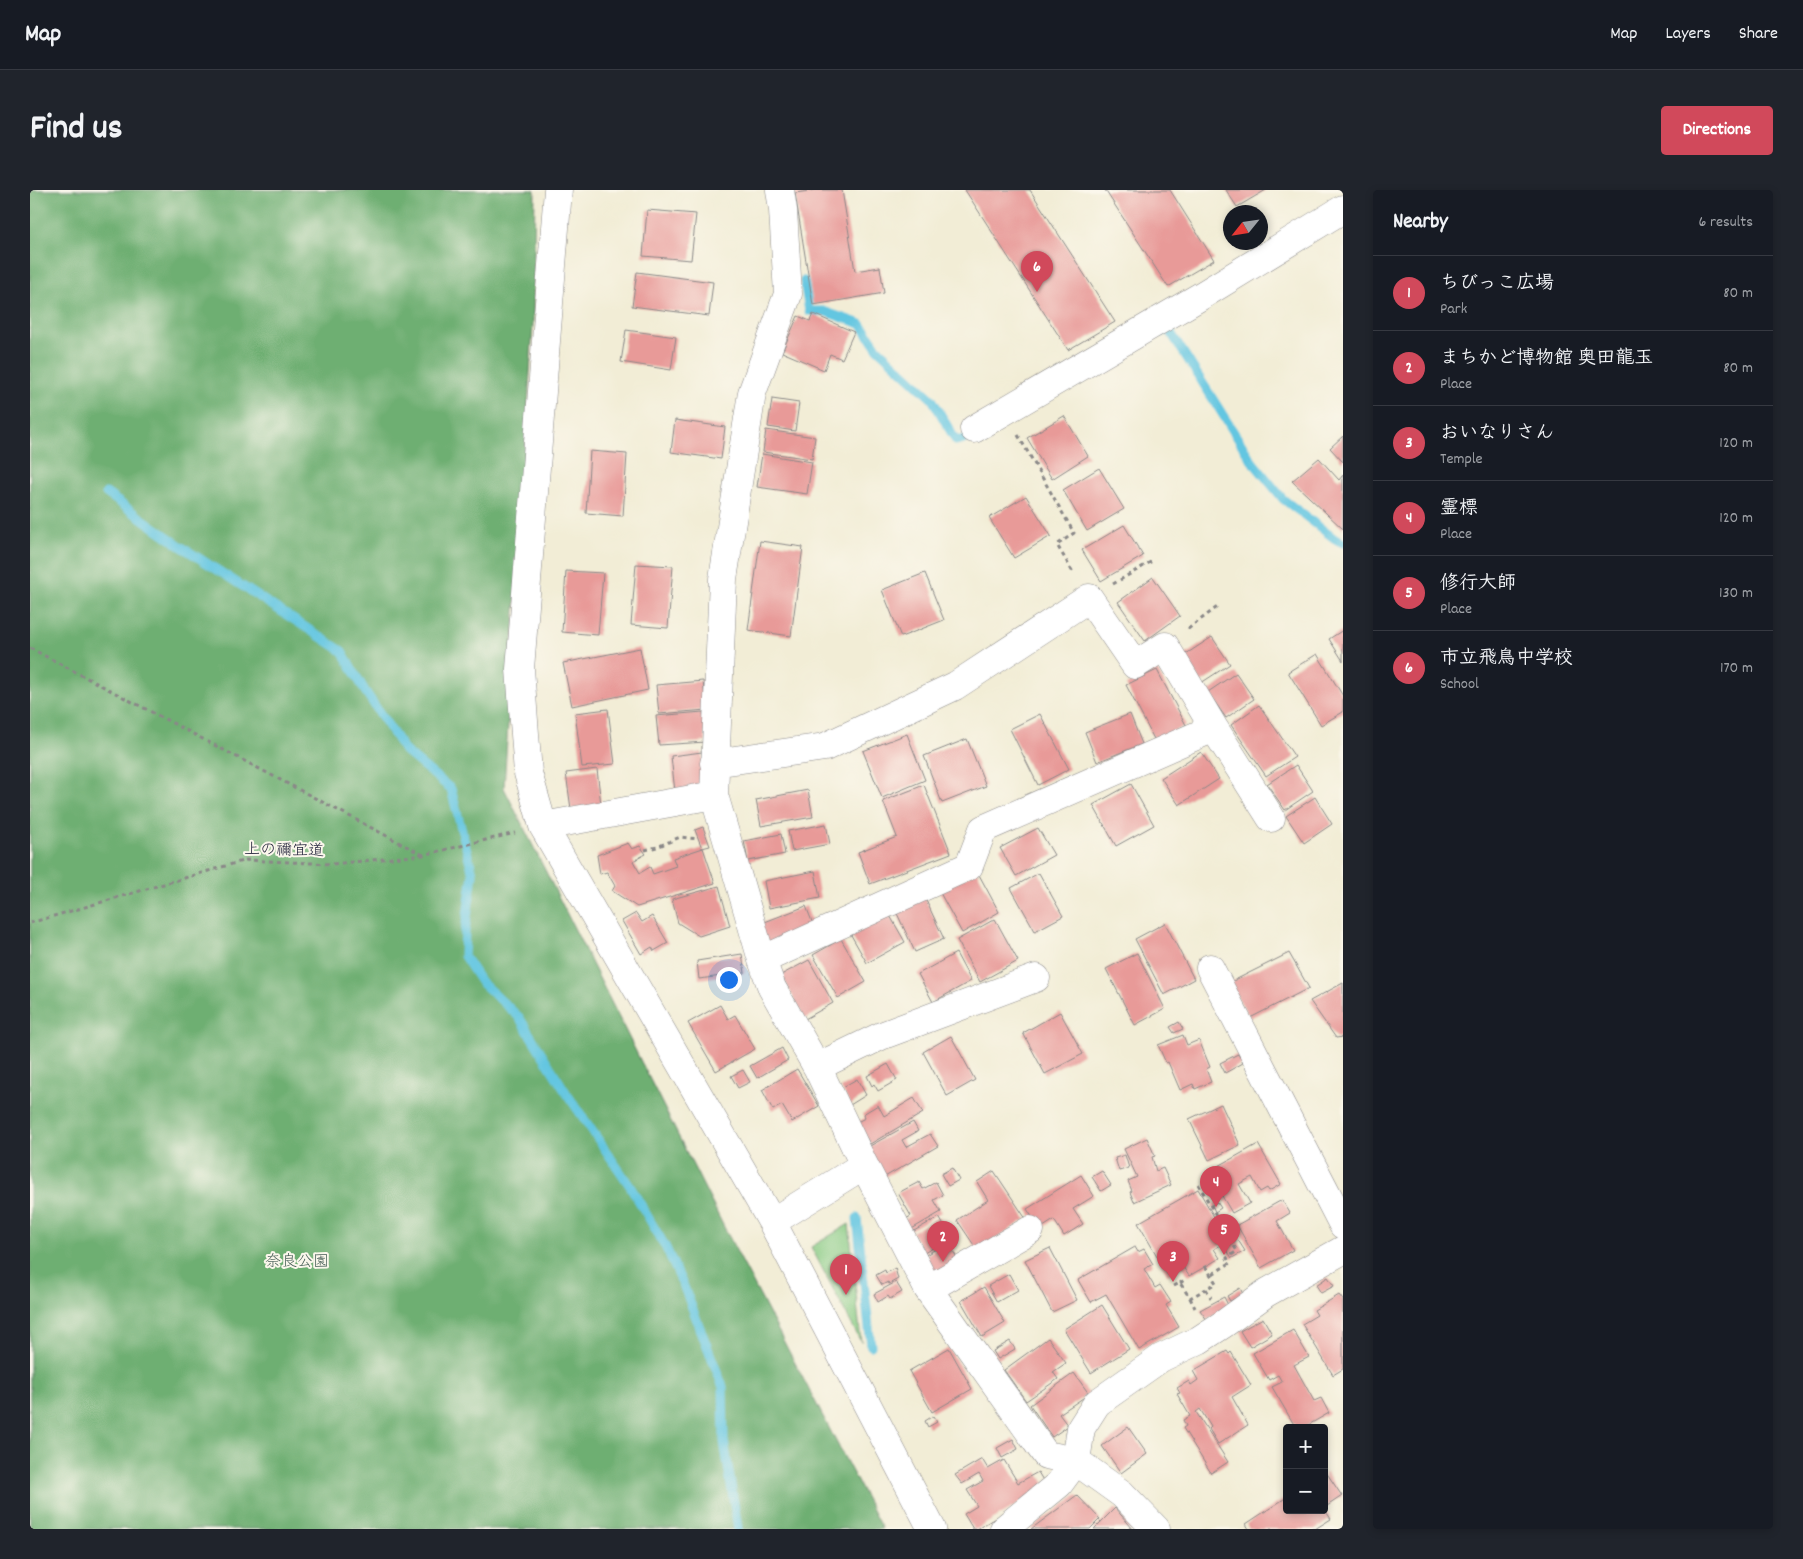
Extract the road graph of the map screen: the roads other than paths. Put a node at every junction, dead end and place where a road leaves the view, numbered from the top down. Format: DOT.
graph roads {
  1 [pos="558,190"];
  2 [pos="780,190"];
  3 [pos="1343,209"];
  4 [pos="974,429"];
  5 [pos="1214,728"];
  6 [pos="714,763"];
  7 [pos="714,795"];
  8 [pos="1271,818"];
  9 [pos="543,826"];
  10 [pos="762,960"];
  11 [pos="1210,968"];
  12 [pos="1036,978"];
  13 [pos="816,1067"];
  14 [pos="864,1165"];
  15 [pos="772,1222"];
  16 [pos="1343,1225"];
  17 [pos="1030,1230"];
  18 [pos="1343,1250"];
  19 [pos="928,1289"];
  20 [pos="1076,1461"];
  21 [pos="932,1529"];
  22 [pos="1004,1529"];
  23 [pos="1156,1529"];
  1 -- 9 [label="street"];
  2 -- 6 [label="street"];
  3 -- 4 [label="street"];
  5 -- 6 [label="street"];
  5 -- 8 [label="street"];
  5 -- 10 [label="street"];
  6 -- 7 [label="street"];
  7 -- 9 [label="street"];
  7 -- 10 [label="street"];
  9 -- 15 [label="street"];
  10 -- 13 [label="street"];
  11 -- 16 [label="street"];
  12 -- 13 [label="street"];
  13 -- 14 [label="street"];
  14 -- 15 [label="street"];
  14 -- 19 [label="street"];
  15 -- 21 [label="street"];
  17 -- 19 [label="street"];
  18 -- 20 [label="street"];
  19 -- 20 [label="street"];
  20 -- 22 [label="street"];
  20 -- 23 [label="street"];
}
